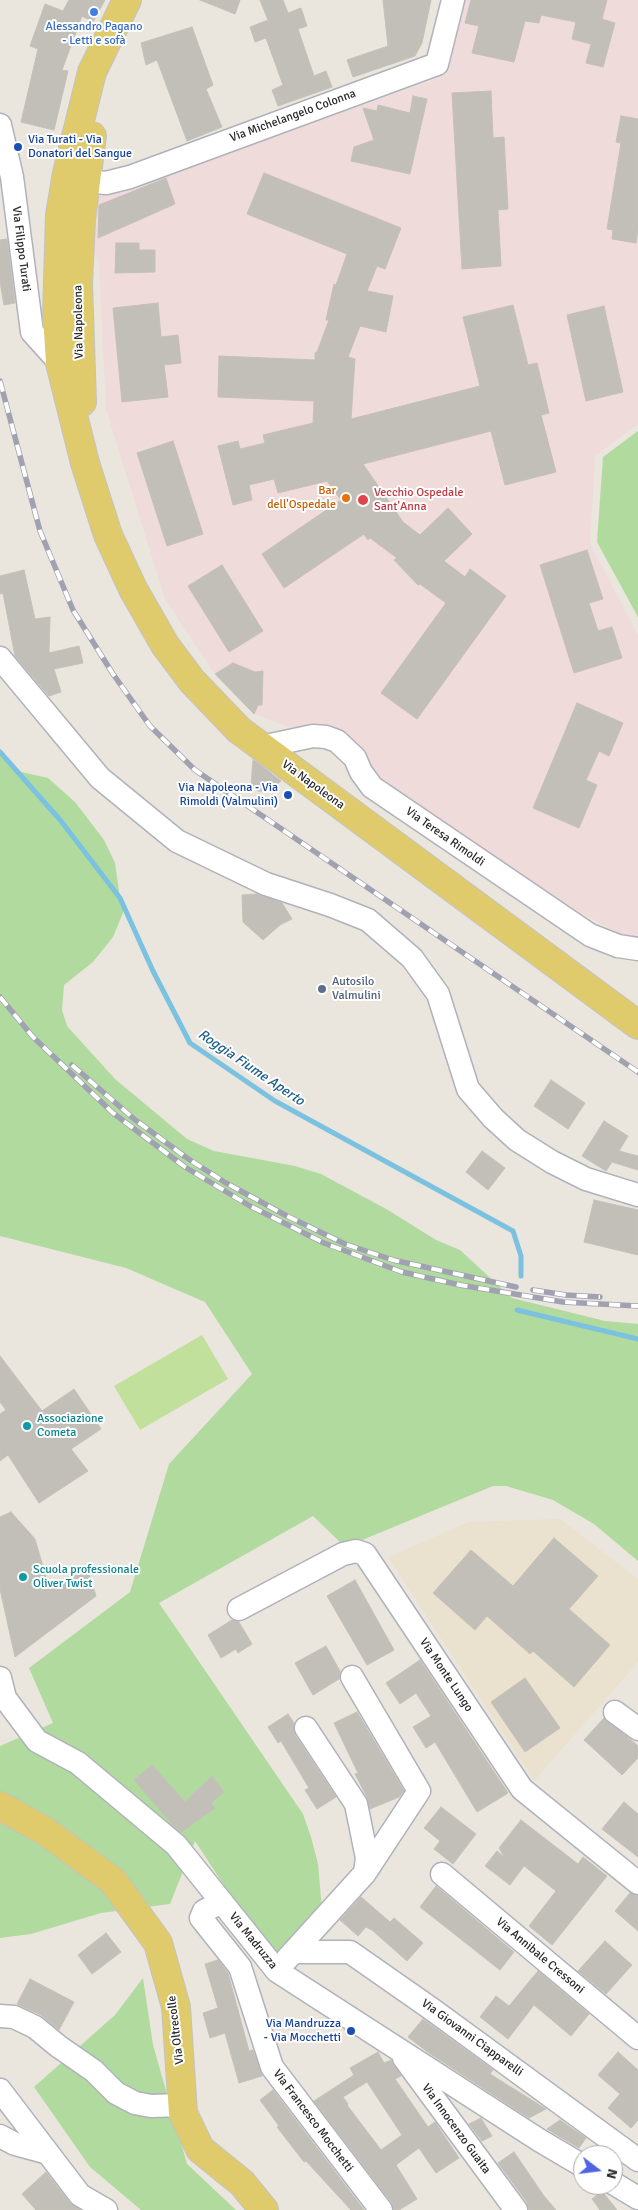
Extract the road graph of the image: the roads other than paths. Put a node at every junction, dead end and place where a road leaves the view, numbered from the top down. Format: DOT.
graph roads {
  1 [pos="453,0"];
  2 [pos="123,7"];
  3 [pos="0,125"];
  4 [pos="75,141"];
  5 [pos="6,180"];
  6 [pos="86,181"];
  7 [pos="60,363"];
  8 [pos="85,463"];
  9 [pos="0,658"];
  10 [pos="261,747"];
  11 [pos="638,949"];
  12 [pos="638,1025"];
  13 [pos="638,1195"];
  14 [pos="240,1609"];
  15 [pos="352,1677"];
  16 [pos="0,1678"];
  17 [pos="615,1712"];
  18 [pos="306,1728"];
  19 [pos="638,1729"];
  20 [pos="0,1806"];
  21 [pos="365,1873"];
  22 [pos="442,1874"];
  23 [pos="638,1883"];
  24 [pos="222,1902"];
  25 [pos="294,1952"];
  26 [pos="276,1971"];
  27 [pos="0,2016"];
  28 [pos="638,2038"];
  29 [pos="396,2047"];
  30 [pos="0,2090"];
  31 [pos="182,2105"];
  32 [pos="0,2136"];
  33 [pos="48,2153"];
  34 [pos="573,2160"];
  35 [pos="638,2160"];
  36 [pos="623,2189"];
  37 [pos="638,2198"];
  38 [pos="106,2210"];
  39 [pos="264,2210"];
  40 [pos="381,2210"];
  41 [pos="516,2210"];
  1 -- 6 [label="street, Via Michelangelo Colonna"];
  2 -- 4 [label="main road, Via Napoleona"];
  2 -- 6 [label="main road, Via Napoleona"];
  3 -- 5 [label="street, Via Filippo Turati"];
  4 -- 6 [label="main road, Via Napoleona"];
  4 -- 7 [label="main road, Via Napoleona"];
  5 -- 7 [label="street, Via Filippo Turati"];
  6 -- 8 [label="main road, Via Napoleona"];
  7 -- 8 [label="main road, Via Napoleona"];
  8 -- 10 [label="main road, Via Napoleona"];
  9 -- 13 [label="street"];
  10 -- 11 [label="street, Via Teresa Rimoldi"];
  10 -- 12 [label="main road, Via Napoleona"];
  14 -- 23 [label="street, Via Monte Lungo"];
  15 -- 21 [label="street"];
  16 -- 24 [label="street, Via Madruzza"];
  17 -- 19 [label="street"];
  18 -- 21 [label="street"];
  20 -- 31 [label="main road, Via Oltrecolle"];
  21 -- 25 [label="street"];
  22 -- 28 [label="street, Via Annibale Cressoni"];
  24 -- 26 [label="street, Via Madruzza"];
  24 -- 40 [label="street, Via Francesco Mocchetti"];
  25 -- 26 [label="street"];
  25 -- 35 [label="street, Via Giovanni Ciapparelli"];
  26 -- 29 [label="street, Via Madruzza"];
  27 -- 31 [label="street"];
  29 -- 34 [label="street, Via Madruzza"];
  29 -- 41 [label="street, Via Innocenzo Guaita"];
  30 -- 33 [label="street"];
  31 -- 39 [label="main road, Via Oltrecolle"];
  32 -- 33 [label="street"];
  33 -- 38 [label="street"];
  36 -- 37 [label="street"];
}
